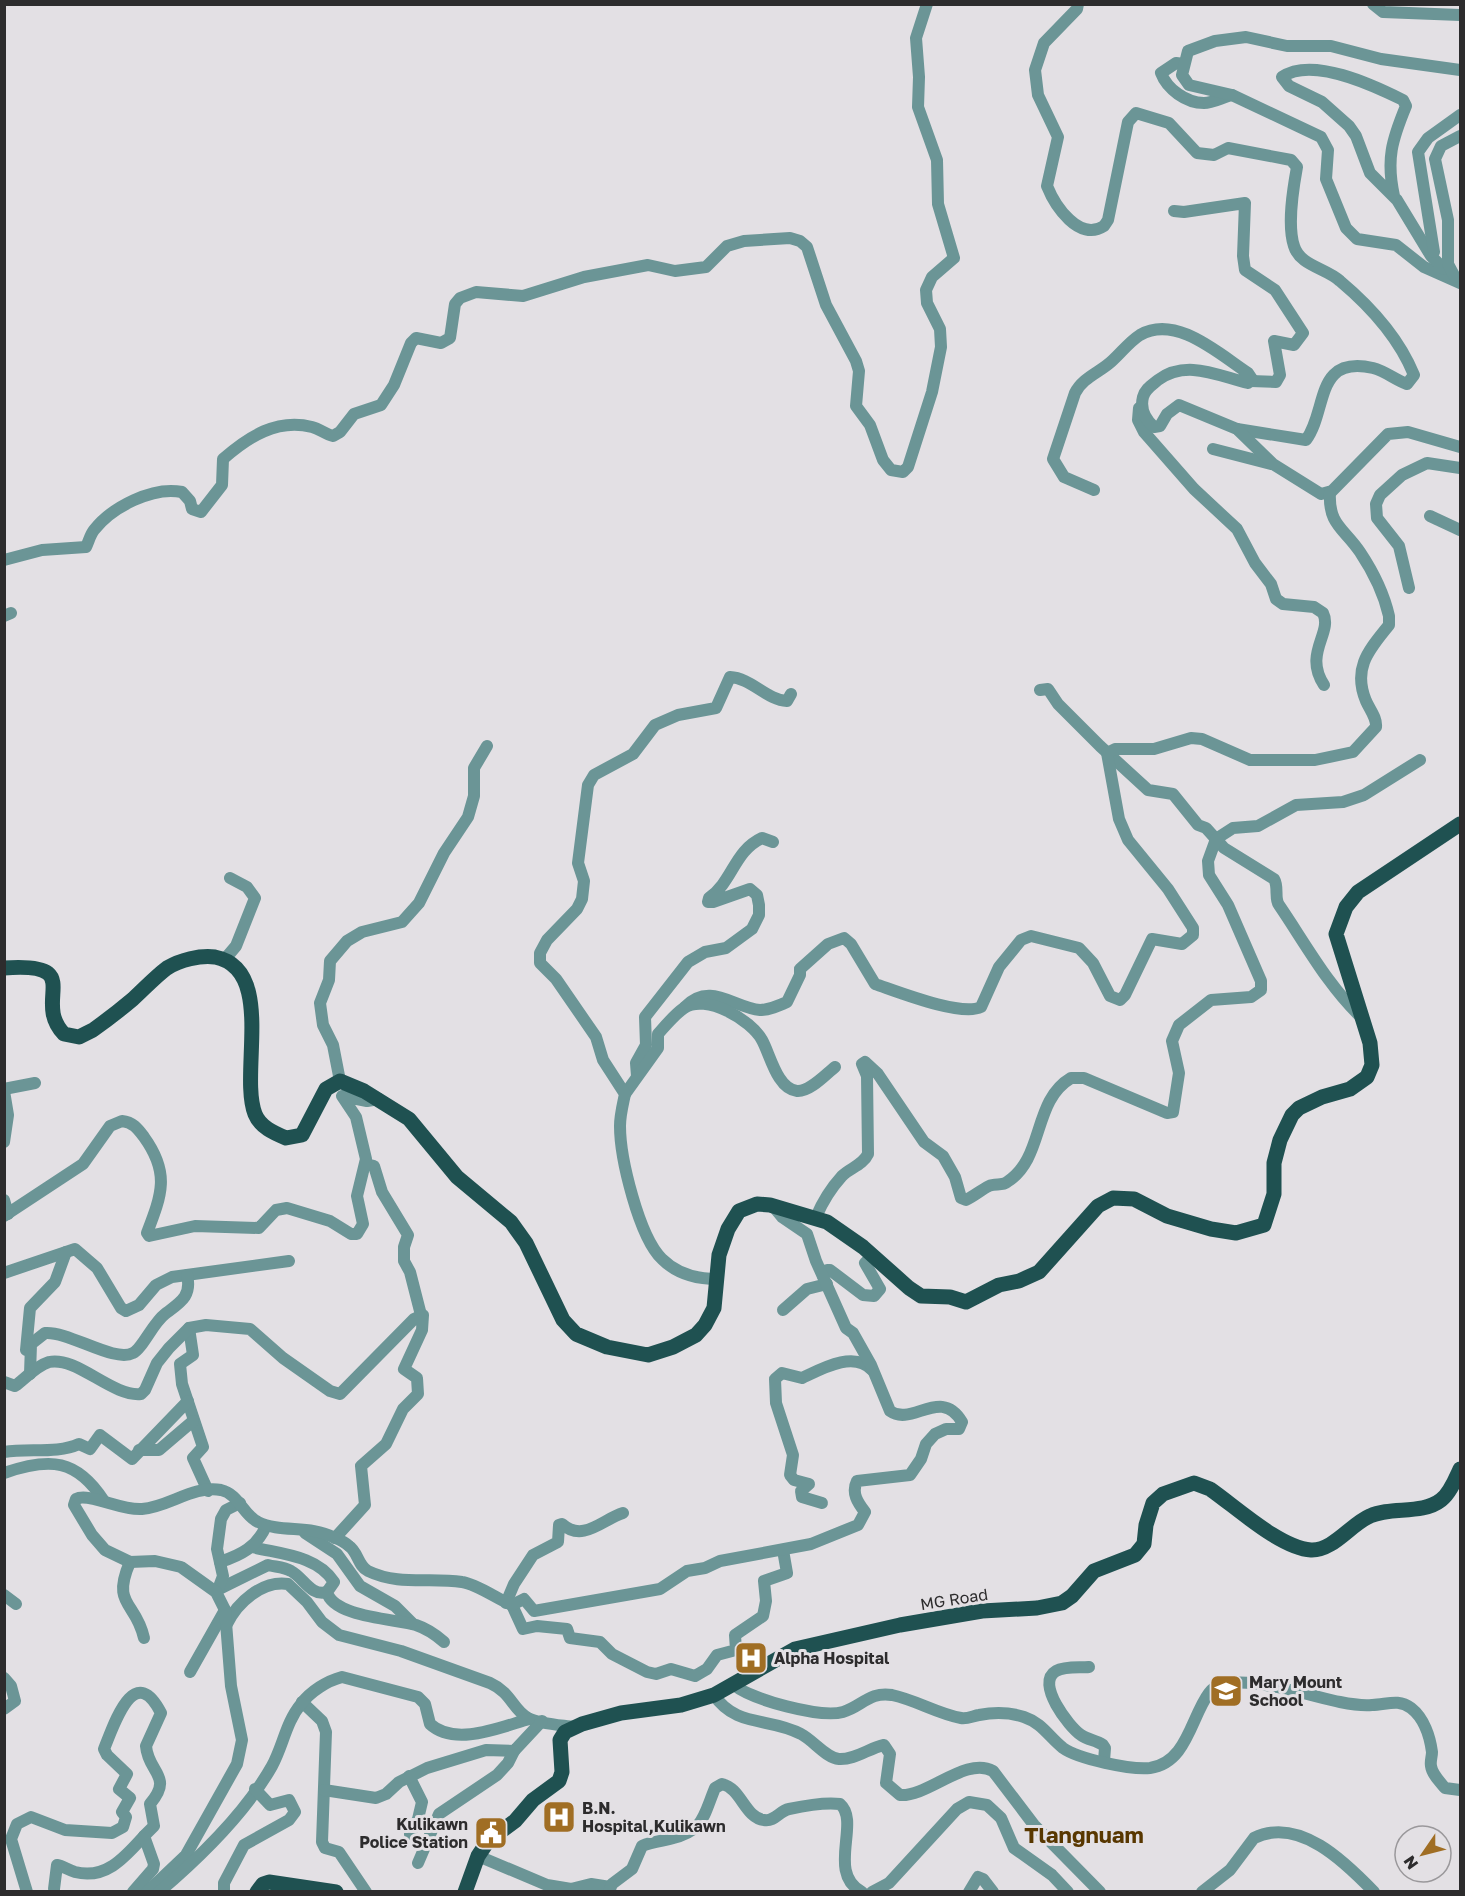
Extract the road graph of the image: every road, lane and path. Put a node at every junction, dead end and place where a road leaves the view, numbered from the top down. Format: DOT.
graph roads {
  1 [pos="927,4"];
  2 [pos="1078,4"];
  3 [pos="1373,4"];
  4 [pos="1461,15"];
  5 [pos="1184,64"];
  6 [pos="1461,70"];
  7 [pos="1232,94"];
  8 [pos="1461,116"];
  9 [pos="1461,136"];
  10 [pos="1394,196"];
  11 [pos="1174,211"];
  12 [pos="1444,269"];
  13 [pos="1458,282"];
  14 [pos="1251,381"];
  15 [pos="1143,399"];
  16 [pos="1237,429"];
  17 [pos="1461,447"];
  18 [pos="1213,449"];
  19 [pos="1273,464"];
  20 [pos="1461,468"];
  21 [pos="1094,490"];
  22 [pos="1330,492"];
  23 [pos="1430,516"];
  24 [pos="1461,530"];
  25 [pos="4,560"];
  26 [pos="1409,588"];
  27 [pos="1324,685"];
  28 [pos="1040,690"];
  29 [pos="790,694"];
  30 [pos="487,746"];
  31 [pos="1107,753"];
  32 [pos="1420,760"];
  33 [pos="1461,825"];
  34 [pos="1216,839"];
  35 [pos="773,842"];
  36 [pos="230,878"];
  37 [pos="225,959"];
  38 [pos="4,968"];
  39 [pos="685,1007"];
  40 [pos="1362,1019"];
  41 [pos="836,1067"];
  42 [pos="637,1076"];
  43 [pos="340,1081"];
  44 [pos="35,1083"];
  45 [pos="4,1090"];
  46 [pos="625,1094"];
  47 [pos="379,1099"];
  48 [pos="4,1142"];
  49 [pos="366,1164"];
  50 [pos="4,1200"];
  51 [pos="773,1206"];
  52 [pos="6,1215"];
  53 [pos="816,1217"];
  54 [pos="66,1252"];
  55 [pos="872,1256"];
  56 [pos="289,1261"];
  57 [pos="4,1273"];
  58 [pos="187,1275"];
  59 [pos="717,1280"];
  60 [pos="825,1280"];
  61 [pos="783,1310"];
  62 [pos="421,1315"];
  63 [pos="189,1328"];
  64 [pos="29,1357"];
  65 [pos="872,1370"];
  66 [pos="30,1374"];
  67 [pos="4,1383"];
  68 [pos="188,1401"];
  69 [pos="193,1421"];
  70 [pos="139,1450"];
  71 [pos="4,1452"];
  72 [pos="1461,1470"];
  73 [pos="4,1473"];
  74 [pos="208,1491"];
  75 [pos="104,1502"];
  76 [pos="240,1503"];
  77 [pos="822,1503"];
  78 [pos="623,1513"];
  79 [pos="266,1526"];
  80 [pos="303,1530"];
  81 [pos="335,1538"];
  82 [pos="252,1547"];
  83 [pos="783,1550"];
  84 [pos="130,1562"];
  85 [pos="220,1562"];
  86 [pos="217,1591"];
  87 [pos="327,1592"];
  88 [pos="4,1594"];
  89 [pos="509,1604"];
  90 [pos="16,1605"];
  91 [pos="225,1610"];
  92 [pos="227,1624"];
  93 [pos="414,1625"];
  94 [pos="144,1638"];
  95 [pos="444,1642"];
  96 [pos="1089,1666"];
  97 [pos="190,1672"];
  98 [pos="4,1678"];
  99 [pos="734,1685"];
  100 [pos="714,1695"];
  101 [pos="302,1702"];
  102 [pos="4,1709"];
  103 [pos="535,1720"];
  104 [pos="574,1727"];
  105 [pos="514,1751"];
  106 [pos="1104,1761"];
  107 [pos="409,1776"];
  108 [pos="255,1789"];
  109 [pos="324,1790"];
  110 [pos="1461,1790"];
  111 [pos="410,1834"];
  112 [pos="144,1836"];
  113 [pos="478,1856"];
  114 [pos="418,1863"];
  115 [pos="892,1887"];
  116 [pos="541,1888"];
  117 [pos="54,1889"];
  118 [pos="610,1889"];
  119 [pos="571,1891"];
  120 [pos="27,1892"];
  121 [pos="133,1892"];
  122 [pos="147,1892"];
  123 [pos="159,1892"];
  124 [pos="224,1892"];
  125 [pos="257,1892"];
  126 [pos="336,1892"];
  127 [pos="366,1892"];
  128 [pos="465,1892"];
  129 [pos="862,1892"];
  130 [pos="872,1892"];
  131 [pos="969,1892"];
  132 [pos="993,1892"];
  133 [pos="1068,1892"];
  134 [pos="1100,1892"];
  135 [pos="1202,1892"];
  136 [pos="1374,1892"];
  1 -- 25 [label="street"];
  2 -- 16 [label="street"];
  3 -- 4 [label="street"];
  5 -- 6 [label="street"];
  5 -- 7 [label="street"];
  5 -- 7 [label="street"];
  7 -- 13 [label="street"];
  8 -- 12 [label="street"];
  9 -- 13 [label="street"];
  10 -- 10 [label="street"];
  10 -- 12 [label="street"];
  11 -- 14 [label="street"];
  12 -- 13 [label="street"];
  14 -- 15 [label="street"];
  14 -- 21 [label="street"];
  15 -- 16 [label="street"];
  15 -- 27 [label="street"];
  16 -- 19 [label="street"];
  17 -- 22 [label="street"];
  18 -- 19 [label="street"];
  19 -- 22 [label="street"];
  20 -- 26 [label="street"];
  22 -- 31 [label="street"];
  23 -- 24 [label="street"];
  28 -- 31 [label="street"];
  29 -- 46 [label="street"];
  30 -- 43 [label="street"];
  31 -- 34 [label="street"];
  31 -- 39 [label="street"];
  32 -- 34 [label="street"];
  33 -- 40 [label="main road"];
  34 -- 40 [label="street"];
  34 -- 53 [label="street"];
  35 -- 42 [label="street"];
  36 -- 37 [label="street"];
  37 -- 38 [label="main road"];
  37 -- 43 [label="main road"];
  39 -- 41 [label="street"];
  39 -- 42 [label="street"];
  40 -- 55 [label="main road"];
  42 -- 46 [label="street"];
  43 -- 47 [label="main road"];
  44 -- 45 [label="street"];
  45 -- 48 [label="street"];
  46 -- 59 [label="street"];
  47 -- 49 [label="street"];
  47 -- 59 [label="main road"];
  49 -- 52 [label="street"];
  49 -- 62 [label="street"];
  50 -- 52 [label="street"];
  51 -- 53 [label="main road"];
  51 -- 59 [label="main road"];
  51 -- 60 [label="street"];
  53 -- 55 [label="main road"];
  54 -- 57 [label="street"];
  54 -- 58 [label="street"];
  54 -- 64 [label="street"];
  55 -- 60 [label="street"];
  56 -- 58 [label="street"];
  58 -- 64 [label="street"];
  60 -- 61 [label="street"];
  60 -- 65 [label="street"];
  62 -- 63 [label="street"];
  62 -- 81 [label="street"];
  63 -- 66 [label="street"];
  63 -- 68 [label="street"];
  64 -- 66 [label="street"];
  65 -- 77 [label="street"];
  65 -- 83 [label="street"];
  66 -- 67 [label="street"];
  68 -- 69 [label="street"];
  68 -- 70 [label="street"];
  69 -- 70 [label="street"];
  69 -- 74 [label="street"];
  70 -- 71 [label="street"];
  72 -- 99 [label="main road, MG Road"];
  73 -- 75 [label="street"];
  74 -- 75 [label="street"];
  74 -- 76 [label="street"];
  75 -- 84 [label="street"];
  76 -- 79 [label="street"];
  76 -- 85 [label="street"];
  78 -- 89 [label="street"];
  79 -- 80 [label="street"];
  79 -- 82 [label="street"];
  80 -- 81 [label="street"];
  80 -- 93 [label="street"];
  81 -- 89 [label="street"];
  82 -- 85 [label="street"];
  82 -- 87 [label="street"];
  83 -- 89 [label="street"];
  83 -- 89 [label="street"];
  84 -- 86 [label="street"];
  84 -- 94 [label="street"];
  85 -- 86 [label="street"];
  86 -- 87 [label="street"];
  86 -- 91 [label="street"];
  87 -- 93 [label="street"];
  88 -- 90 [label="street"];
  91 -- 92 [label="street"];
  91 -- 97 [label="street"];
  92 -- 103 [label="street"];
  92 -- 122 [label="street"];
  93 -- 95 [label="street"];
  96 -- 106 [label="street"];
  98 -- 102 [label="street"];
  99 -- 100 [label="main road, MG Road"];
  99 -- 106 [label="street"];
  100 -- 104 [label="main road, MG Road"];
  100 -- 134 [label="street"];
  101 -- 103 [label="street"];
  101 -- 108 [label="street"];
  101 -- 109 [label="street"];
  103 -- 104 [label="street"];
  103 -- 105 [label="street"];
  104 -- 113 [label="main road"];
  105 -- 107 [label="street"];
  105 -- 114 [label="street"];
  106 -- 110 [label="street"];
  107 -- 109 [label="street"];
  107 -- 111 [label="street"];
  108 -- 123 [label="street"];
  108 -- 124 [label="street"];
  109 -- 127 [label="street"];
  112 -- 117 [label="street"];
  112 -- 120 [label="street"];
  112 -- 121 [label="street"];
  113 -- 116 [label="street"];
  113 -- 128 [label="main road"];
  115 -- 130 [label="street"];
  115 -- 133 [label="street"];
  116 -- 119 [label="street"];
  118 -- 119 [label="street"];
  118 -- 129 [label="street"];
  125 -- 126 [label="main road"];
  131 -- 132 [label="street"];
  135 -- 136 [label="street"];
}
